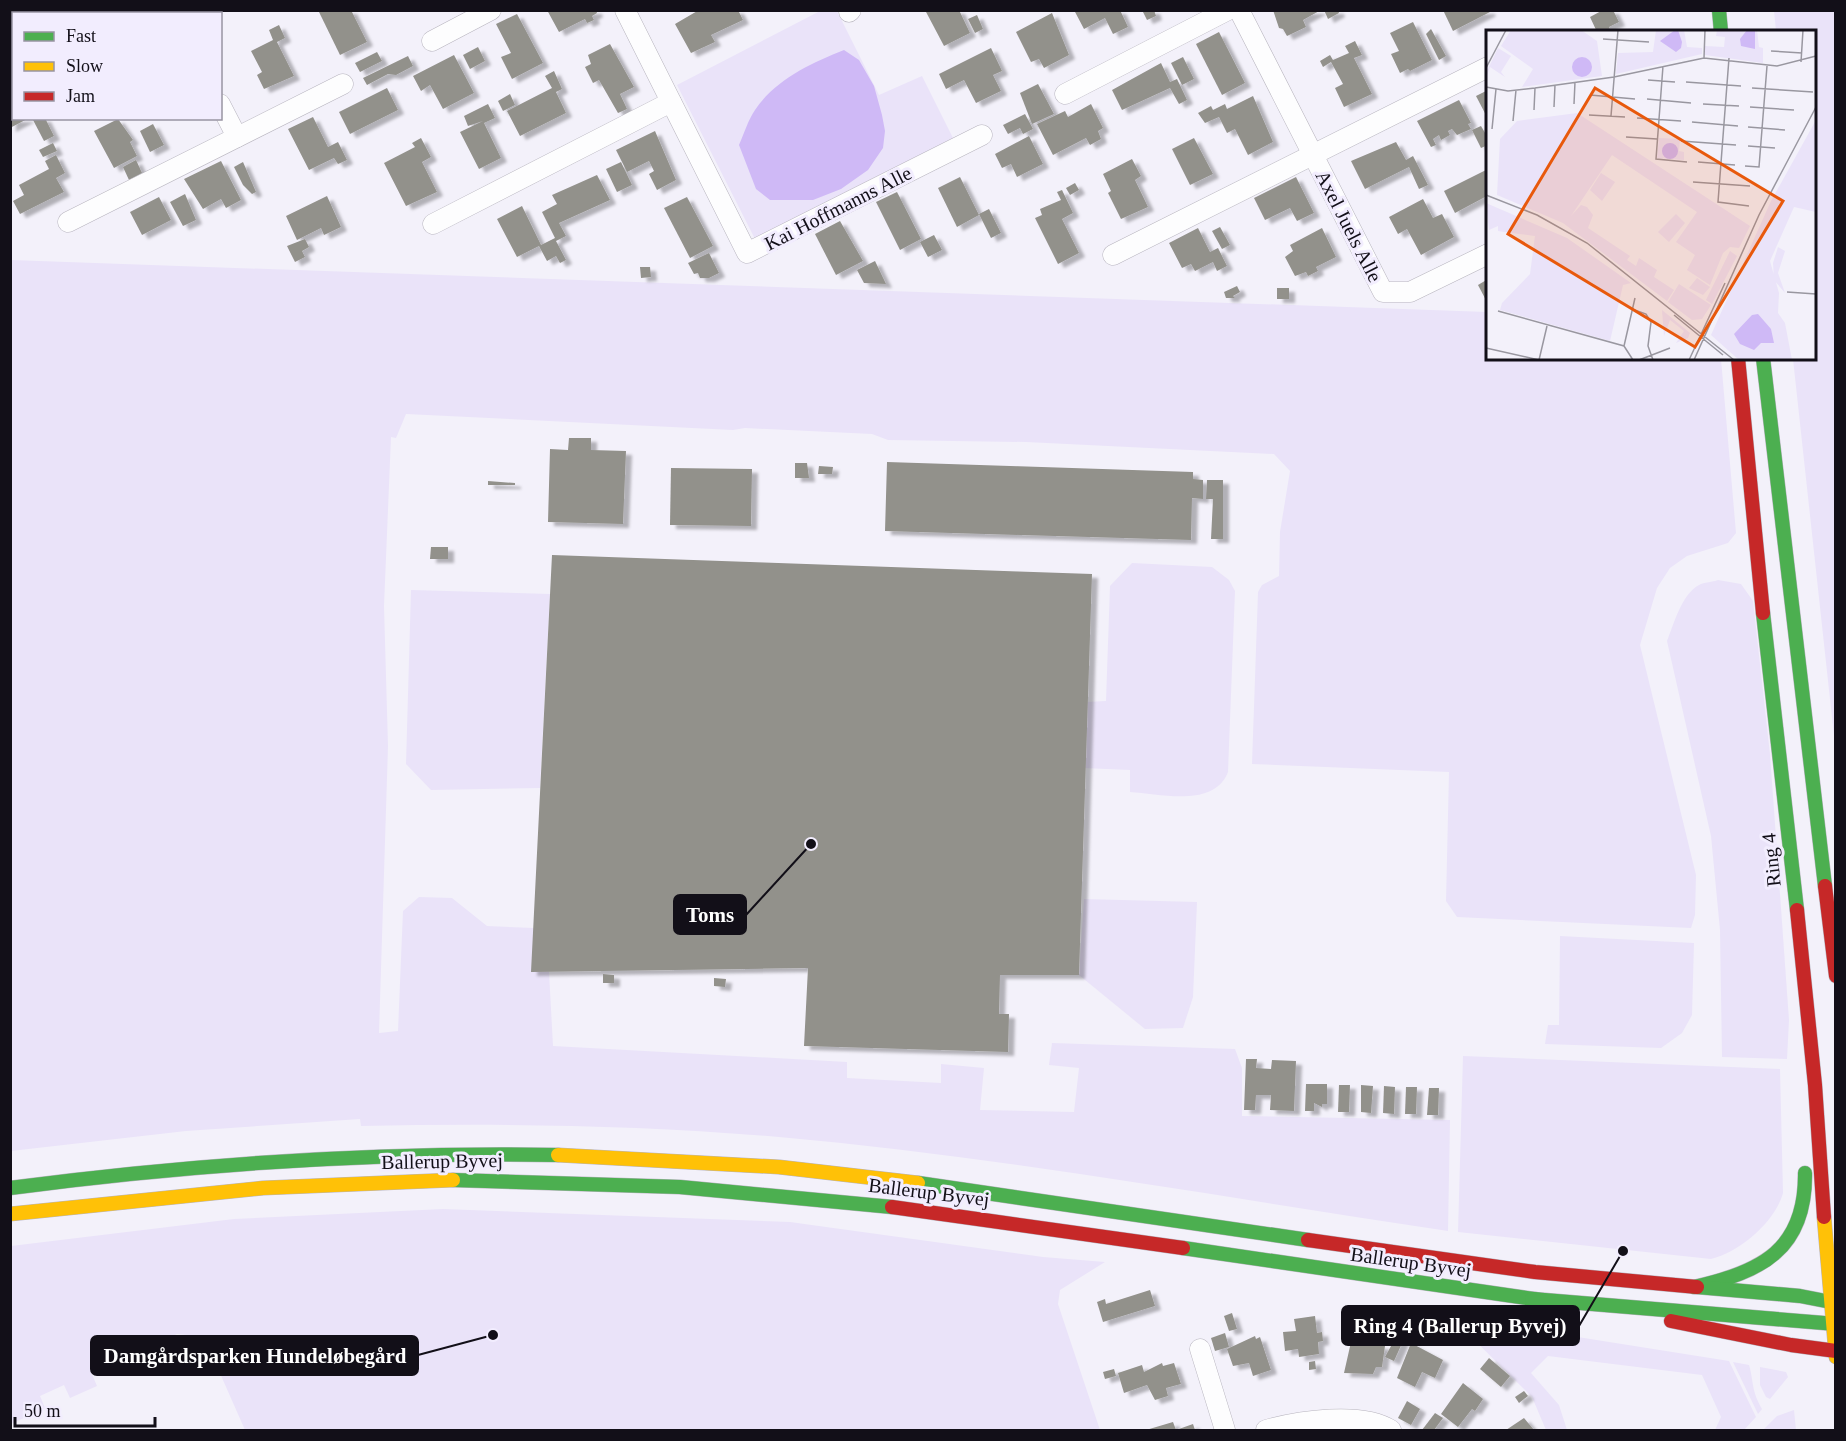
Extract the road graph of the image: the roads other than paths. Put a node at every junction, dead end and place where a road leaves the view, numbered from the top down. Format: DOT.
graph roads {
  1 [pos="491,10"];
  2 [pos="625,10"];
  3 [pos="1228,10"];
  4 [pos="1239,10"];
  5 [pos="1719,10"];
  6 [pos="1721,30"];
  7 [pos="432,41"];
  8 [pos="1486,68"];
  9 [pos="343,84"];
  10 [pos="1065,94"];
  11 [pos="671,102"];
  12 [pos="222,108"];
  13 [pos="982,135"];
  14 [pos="237,137"];
  15 [pos="1312,155"];
  16 [pos="68,222"];
  17 [pos="433,224"];
  18 [pos="1113,255"];
  19 [pos="1486,255"];
  20 [pos="1738,360"];
  21 [pos="1763,360"];
  22 [pos="1836,976"];
  23 [pos="1811,1047"];
  24 [pos="1816,1103"];
  25 [pos="1834,1153"];
  26 [pos="10,1188"];
  27 [pos="10,1214"];
  28 [pos="1694,1287"];
  29 [pos="1532,1299"];
  30 [pos="1833,1305"];
  31 [pos="1834,1325"];
  32 [pos="1200,1349"];
  33 [pos="1835,1351"];
  34 [pos="1836,1358"];
  35 [pos="1226,1431"];
  36 [pos="1266,1431"];
  37 [pos="1391,1431"];
  1 -- 7 [label="street"];
  2 -- 11 [label="street, Kai Hoffmanns Alle"];
  3 -- 10 [label="street"];
  4 -- 15 [label="street, Axel Juels Alle"];
  5 -- 6 [label="main road"];
  8 -- 15 [label="street, Axel Juels Alle"];
  9 -- 14 [label="street"];
  11 -- 13 [label="street, Kai Hoffmanns Alle"];
  11 -- 17 [label="street"];
  12 -- 14 [label="street"];
  14 -- 16 [label="street"];
  15 -- 18 [label="street, Axel Juels Alle"];
  15 -- 19 [label="street, Axel Juels Alle"];
  20 -- 23 [label="main road, Ring 4"];
  21 -- 22 [label="main road"];
  23 -- 24 [label="main road, Ring 4"];
  23 -- 25 [label="main road"];
  24 -- 28 [label="main road"];
  24 -- 30 [label="main road, Ring 4"];
  26 -- 28 [label="main road, Ballerup Byvej"];
  27 -- 29 [label="main road, Ballerup Byvej"];
  28 -- 30 [label="main road, Ballerup Byvej"];
  29 -- 31 [label="main road"];
  29 -- 33 [label="main road, Ballerup Byvej"];
  30 -- 31 [label="main road, Ring 4"];
  31 -- 33 [label="main road, Ring 4"];
  32 -- 35 [label="street"];
  33 -- 34 [label="main road, Ring 4"];
  36 -- 37 [label="street"];
}
